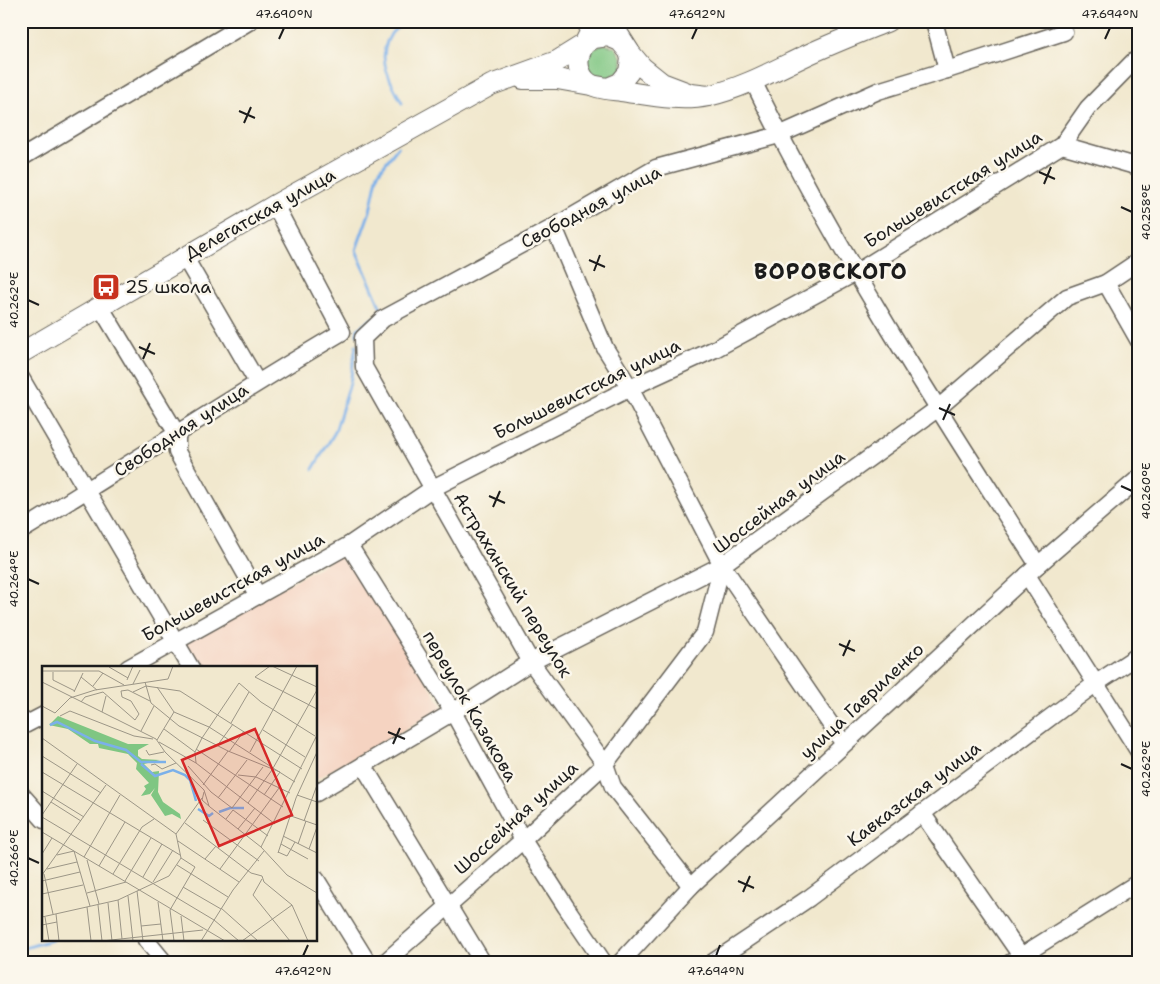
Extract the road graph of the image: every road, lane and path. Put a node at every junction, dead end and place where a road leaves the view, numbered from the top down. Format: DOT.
graph roads {
  1 [pos="250,21"];
  2 [pos="594,21"];
  3 [pos="610,21"];
  4 [pos="888,21"];
  5 [pos="934,21"];
  6 [pos="1064,32"];
  7 [pos="584,46"];
  8 [pos="626,46"];
  9 [pos="1139,59"];
  10 [pos="947,70"];
  11 [pos="501,81"];
  12 [pos="752,81"];
  13 [pos="597,88"];
  14 [pos="708,96"];
  15 [pos="779,135"];
  16 [pos="1062,145"];
  17 [pos="21,158"];
  18 [pos="1139,167"];
  19 [pos="275,205"];
  20 [pos="554,226"];
  21 [pos="184,256"];
  22 [pos="1139,261"];
  23 [pos="855,273"];
  24 [pos="1106,283"];
  25 [pos="100,306"];
  26 [pos="363,338"];
  27 [pos="1139,341"];
  28 [pos="21,352"];
  29 [pos="21,378"];
  30 [pos="257,382"];
  31 [pos="630,388"];
  32 [pos="937,409"];
  33 [pos="178,434"];
  34 [pos="1139,478"];
  35 [pos="433,488"];
  36 [pos="87,490"];
  37 [pos="21,531"];
  38 [pos="349,545"];
  39 [pos="722,565"];
  40 [pos="1033,570"];
  41 [pos="258,596"];
  42 [pos="175,642"];
  43 [pos="1139,655"];
  44 [pos="531,662"];
  45 [pos="132,666"];
  46 [pos="190,666"];
  47 [pos="1095,684"];
  48 [pos="453,712"];
  49 [pos="42,716"];
  50 [pos="21,727"];
  51 [pos="844,744"];
  52 [pos="1139,752"];
  53 [pos="605,764"];
  54 [pos="363,765"];
  55 [pos="318,792"];
  56 [pos="21,794"];
  57 [pos="922,813"];
  58 [pos="42,818"];
  59 [pos="523,840"];
  60 [pos="318,881"];
  61 [pos="1139,882"];
  62 [pos="691,886"];
  63 [pos="448,906"];
  64 [pos="148,942"];
  65 [pos="1019,960"];
  66 [pos="166,963"];
  67 [pos="368,963"];
  68 [pos="384,963"];
  69 [pos="483,963"];
  70 [pos="604,963"];
  71 [pos="620,963"];
  72 [pos="712,963"];
  1 -- 17 [label="street"];
  2 -- 7 [label="main road"];
  3 -- 8 [label="main road"];
  4 -- 12 [label="main road"];
  5 -- 10 [label="street"];
  6 -- 10 [label="street, Свободная улица"];
  7 -- 8 [label="main road"];
  7 -- 11 [label="main road, Делегатская улица"];
  7 -- 13 [label="main road"];
  8 -- 13 [label="main road"];
  8 -- 14 [label="main road"];
  9 -- 16 [label="street"];
  10 -- 15 [label="street, Свободная улица"];
  11 -- 13 [label="main road, Делегатская улица"];
  11 -- 19 [label="main road, Делегатская улица"];
  12 -- 14 [label="main road"];
  12 -- 15 [label="street"];
  13 -- 14 [label="main road, Делегатская улица"];
  15 -- 20 [label="street, Свободная улица"];
  15 -- 23 [label="street"];
  16 -- 18 [label="street"];
  16 -- 23 [label="street, Большевистская улица"];
  19 -- 21 [label="main road, Делегатская улица"];
  19 -- 30 [label="street, Свободная улица"];
  20 -- 26 [label="street, Свободная улица"];
  20 -- 31 [label="street"];
  21 -- 25 [label="main road, Делегатская улица"];
  21 -- 30 [label="street"];
  22 -- 24 [label="street, Шоссейная улица"];
  23 -- 31 [label="street, Большевистская улица"];
  23 -- 32 [label="street"];
  24 -- 27 [label="street"];
  24 -- 32 [label="street, Шоссейная улица"];
  25 -- 28 [label="main road, Делегатская улица"];
  25 -- 33 [label="street"];
  26 -- 35 [label="street, Астраханский переулок"];
  29 -- 36 [label="street"];
  30 -- 33 [label="street, Свободная улица"];
  31 -- 35 [label="street, Большевистская улица"];
  31 -- 39 [label="street"];
  32 -- 39 [label="street, Шоссейная улица"];
  32 -- 40 [label="street"];
  33 -- 36 [label="street, Свободная улица"];
  33 -- 41 [label="street"];
  34 -- 40 [label="street, улица Гавриленко"];
  35 -- 38 [label="street, Большевистская улица"];
  35 -- 44 [label="street, Астраханский переулок"];
  36 -- 37 [label="street, Свободная улица"];
  36 -- 42 [label="street"];
  38 -- 41 [label="street, Большевистская улица"];
  38 -- 48 [label="street, переулок Казакова"];
  39 -- 44 [label="street"];
  39 -- 51 [label="street"];
  39 -- 53 [label="street, Шоссейная улица"];
  40 -- 47 [label="street"];
  40 -- 51 [label="street, улица Гавриленко"];
  41 -- 42 [label="street, Большевистская улица"];
  42 -- 45 [label="street, Большевистская улица"];
  42 -- 46 [label="street"];
  43 -- 47 [label="street, Кавказская улица"];
  44 -- 48 [label="street"];
  44 -- 53 [label="street, Астраханский переулок"];
  47 -- 52 [label="street"];
  47 -- 57 [label="street, Кавказская улица"];
  48 -- 54 [label="street"];
  48 -- 59 [label="street, переулок Казакова"];
  49 -- 50 [label="street"];
  51 -- 62 [label="street, улица Гавриленко"];
  53 -- 59 [label="street, Шоссейная улица"];
  53 -- 62 [label="street, Астраханский переулок"];
  54 -- 55 [label="street"];
  54 -- 63 [label="street"];
  56 -- 58 [label="street"];
  57 -- 65 [label="street"];
  57 -- 72 [label="street, Кавказская улица"];
  59 -- 63 [label="street, Шоссейная улица"];
  59 -- 70 [label="street, переулок Казакова"];
  60 -- 67 [label="street"];
  61 -- 65 [label="street"];
  62 -- 71 [label="street, улица Гавриленко"];
  63 -- 68 [label="street, Шоссейная улица"];
  63 -- 69 [label="street"];
  64 -- 66 [label="street"];
}
